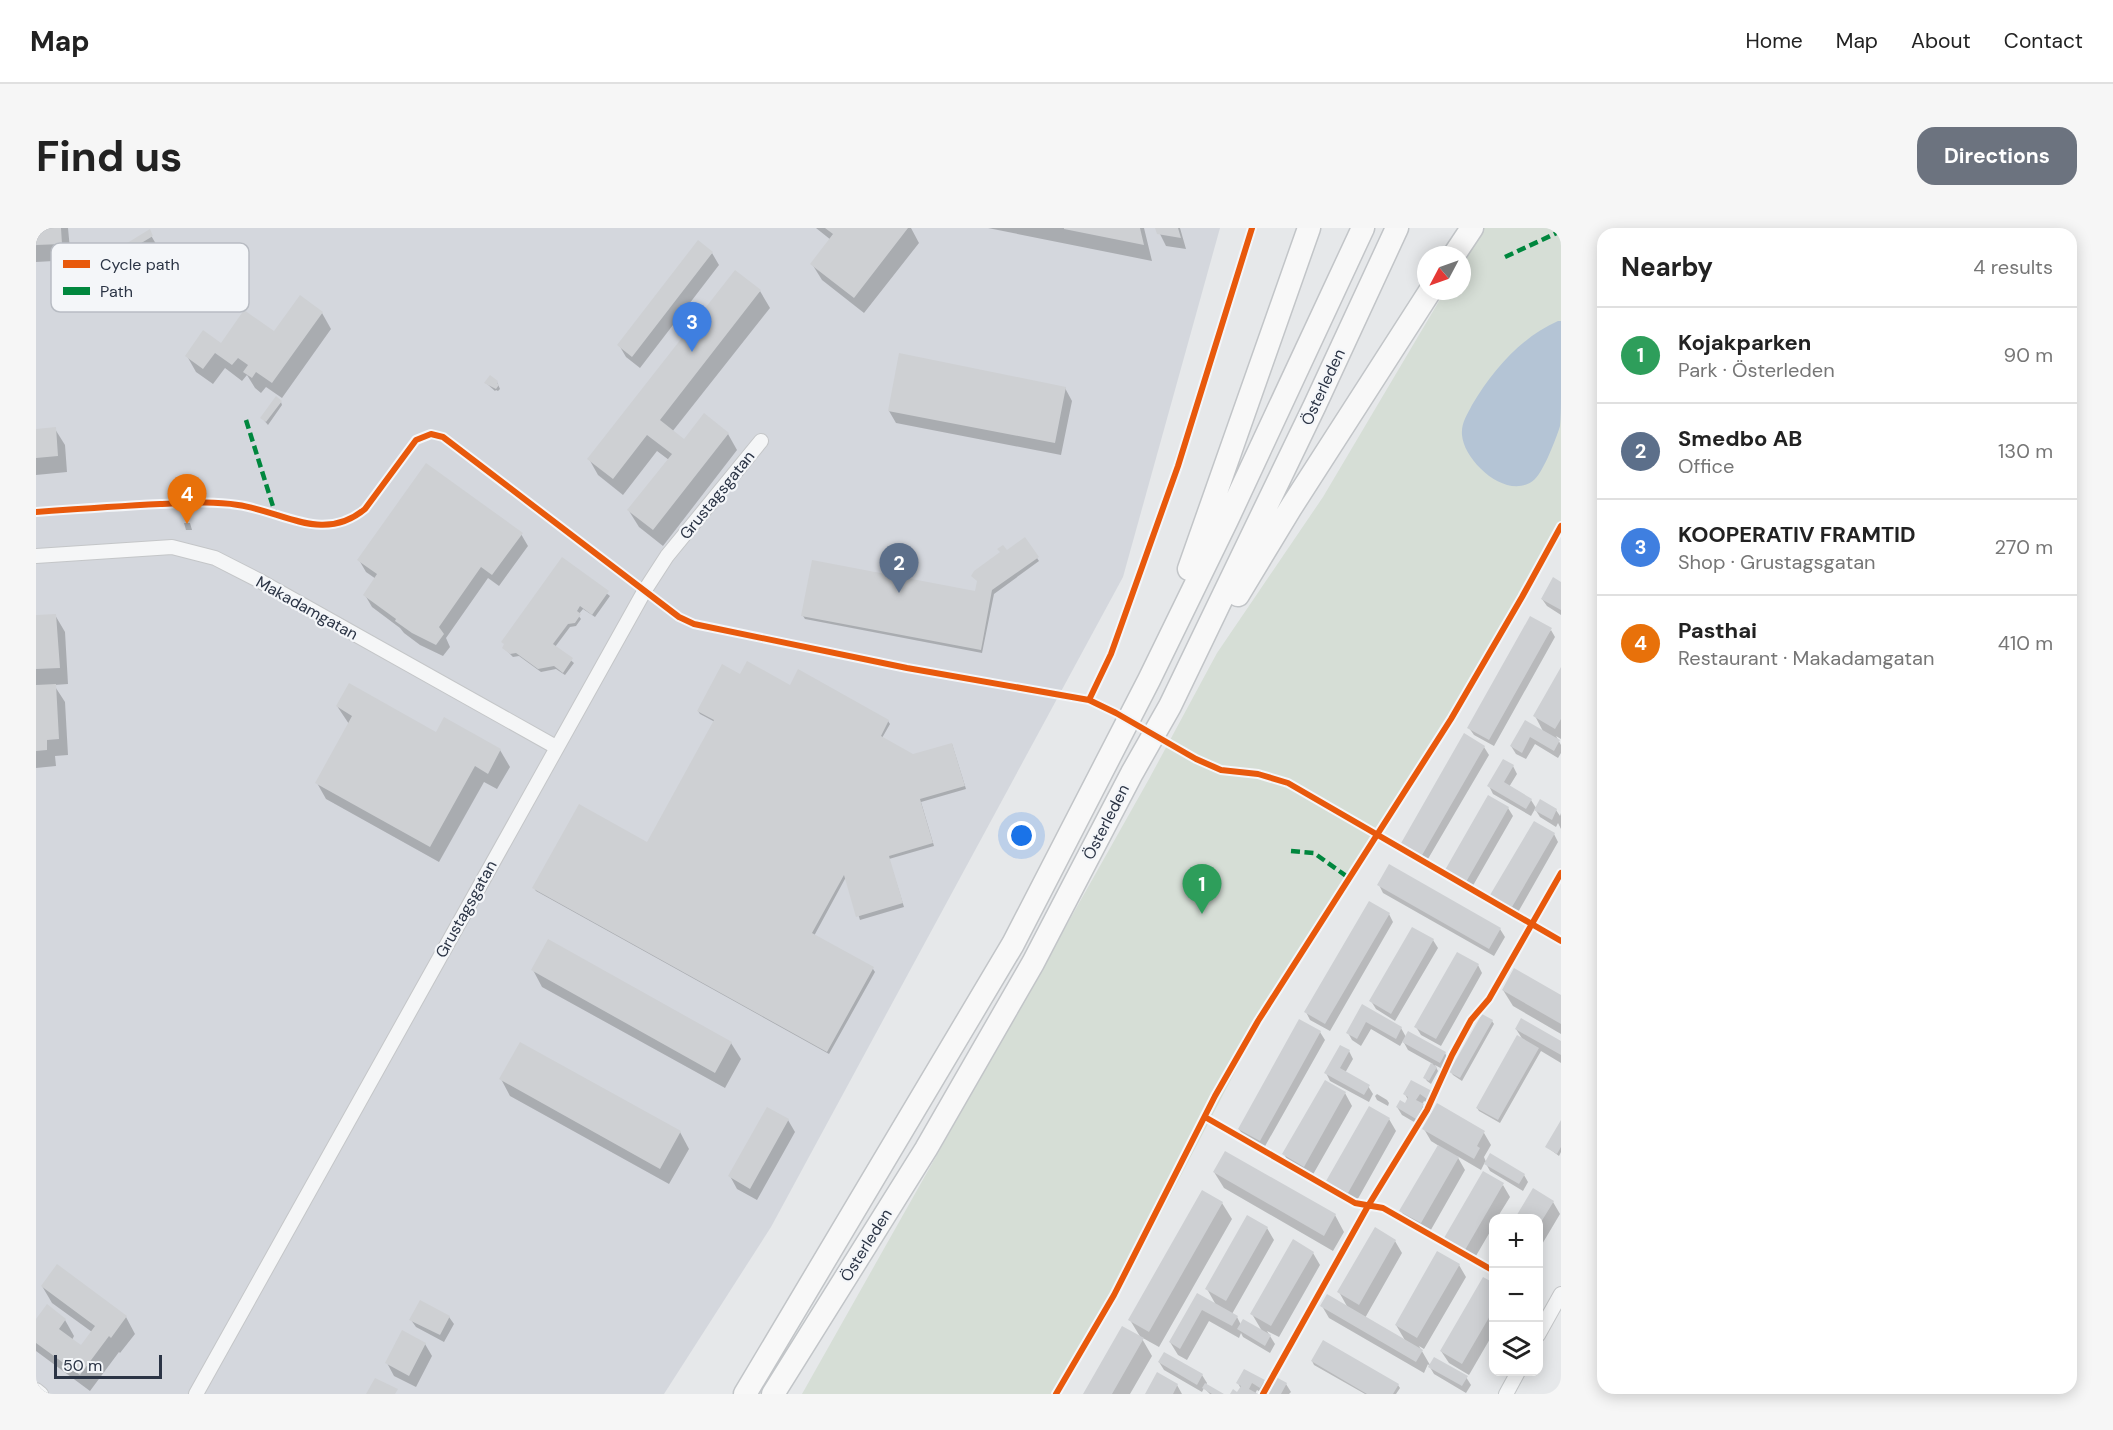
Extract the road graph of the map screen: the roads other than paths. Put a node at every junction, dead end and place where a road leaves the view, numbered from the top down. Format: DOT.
graph roads {
  1 [pos="1309,228"];
  2 [pos="1363,228"];
  3 [pos="1397,228"];
  4 [pos="1472,228"];
  5 [pos="1460,246"];
  6 [pos="1424,300"];
  7 [pos="761,441"];
  8 [pos="36,556"];
  9 [pos="1149,680"];
  10 [pos="1170,706"];
  11 [pos="556,747"];
  12 [pos="1561,1294"];
  13 [pos="1543,1328"];
  14 [pos="1515,1376"];
  15 [pos="36,1390"];
  16 [pos="41,1394"];
  17 [pos="196,1394"];
  18 [pos="745,1394"];
  19 [pos="773,1394"];
  20 [pos="1506,1394"];
  1 -- 9 [label="main road"];
  2 -- 9 [label="main road, Österleden"];
  3 -- 10 [label="main road, Österleden"];
  4 -- 5 [label="main road"];
  6 -- 10 [label="main road"];
  7 -- 11 [label="street, Grustagsgatan"];
  8 -- 11 [label="street, Makadamgatan"];
  9 -- 18 [label="main road, Österleden"];
  10 -- 19 [label="main road, Österleden"];
  11 -- 17 [label="street, Grustagsgatan"];
  12 -- 13 [label="street"];
  14 -- 20 [label="street"];
  15 -- 16 [label="street"];
}
